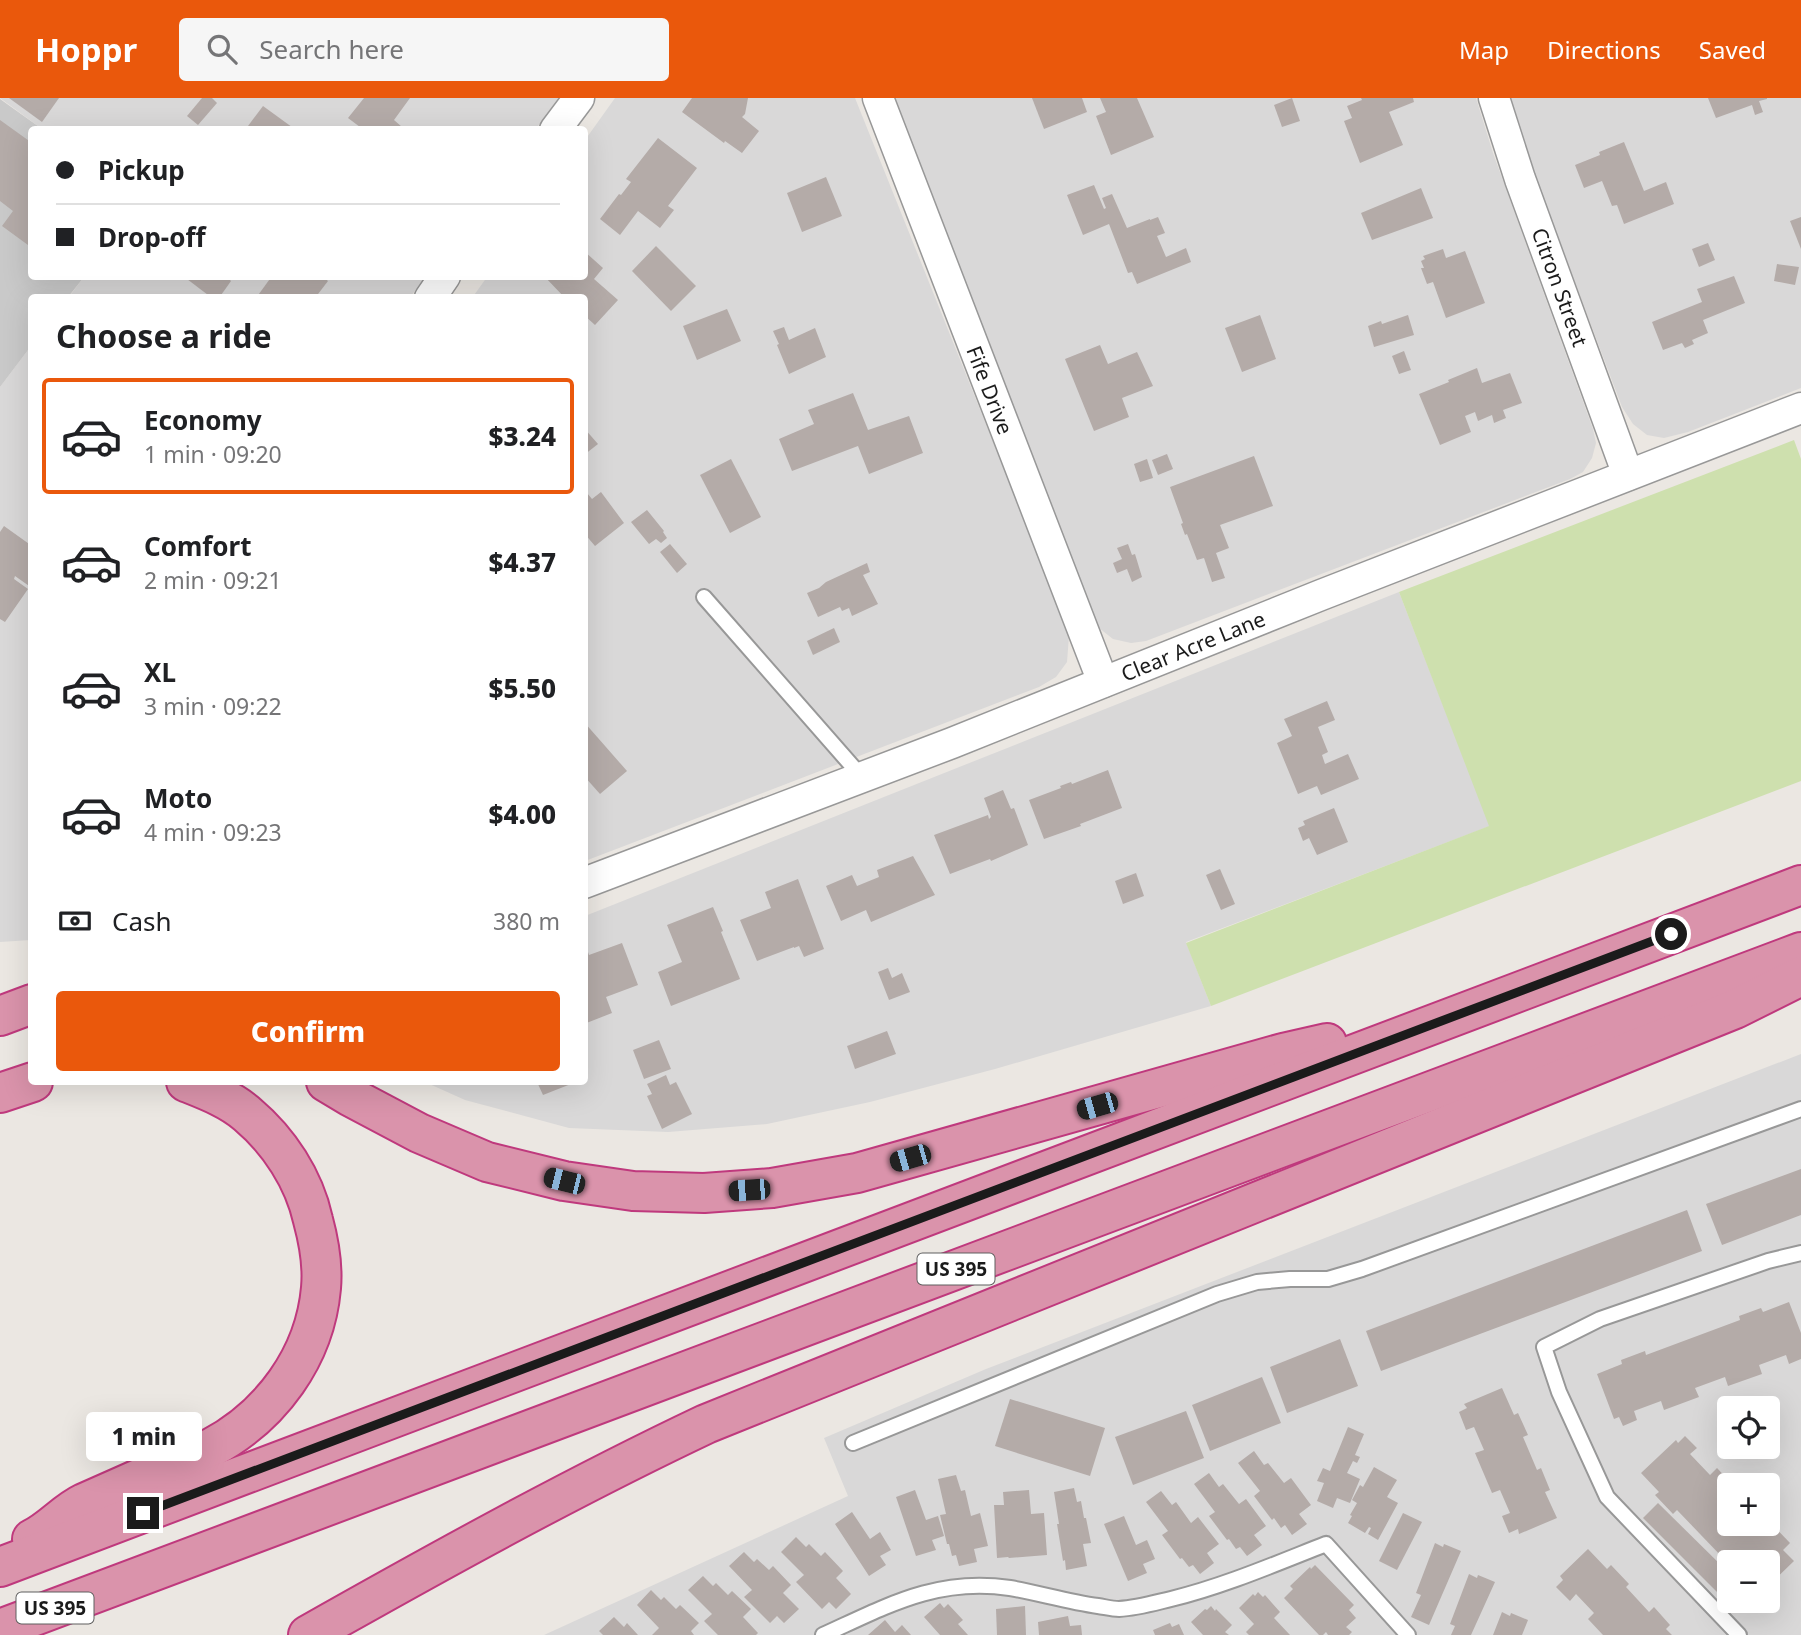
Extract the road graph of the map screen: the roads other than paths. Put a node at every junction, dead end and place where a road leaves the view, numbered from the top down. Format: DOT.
graph roads {
  1 [pos="579,98"];
  2 [pos="878,98"];
  3 [pos="1494,98"];
  4 [pos="558,126"];
  5 [pos="1801,408"];
  6 [pos="1628,475"];
  7 [pos="704,597"];
  8 [pos="1103,682"];
  9 [pos="861,776"];
  10 [pos="588,881"];
  11 [pos="1801,885"];
  12 [pos="1801,952"];
  13 [pos="1801,976"];
  14 [pos="28,1006"];
  15 [pos="1469,1011"];
  16 [pos="0,1016"];
  17 [pos="194,1085"];
  18 [pos="331,1085"];
  19 [pos="1801,1109"];
  20 [pos="1801,1253"];
  21 [pos="853,1443"];
  22 [pos="85,1518"];
  23 [pos="0,1555"];
  24 [pos="436,1564"];
  25 [pos="0,1567"];
  26 [pos="0,1629"];
  27 [pos="308,1635"];
  28 [pos="355,1635"];
  29 [pos="823,1635"];
  30 [pos="1408,1635"];
  31 [pos="1739,1635"];
  1 -- 4 [label="street"];
  2 -- 8 [label="street, Fife Drive"];
  3 -- 6 [label="street, Citron Street"];
  5 -- 6 [label="street, Clear Acre Lane"];
  6 -- 8 [label="street, Clear Acre Lane"];
  7 -- 9 [label="lane"];
  8 -- 9 [label="street, Clear Acre Lane"];
  9 -- 10 [label="street, Clear Acre Lane"];
  11 -- 15 [label="highway, US 395"];
  12 -- 26 [label="highway, US 395"];
  13 -- 24 [label="highway"];
  14 -- 16 [label="highway"];
  15 -- 18 [label="highway"];
  15 -- 22 [label="highway, US 395"];
  17 -- 22 [label="highway"];
  19 -- 21 [label="lane"];
  20 -- 31 [label="lane"];
  22 -- 23 [label="highway"];
  22 -- 25 [label="highway, US 395"];
  24 -- 27 [label="highway"];
  24 -- 28 [label="highway"];
  29 -- 30 [label="lane"];
}
